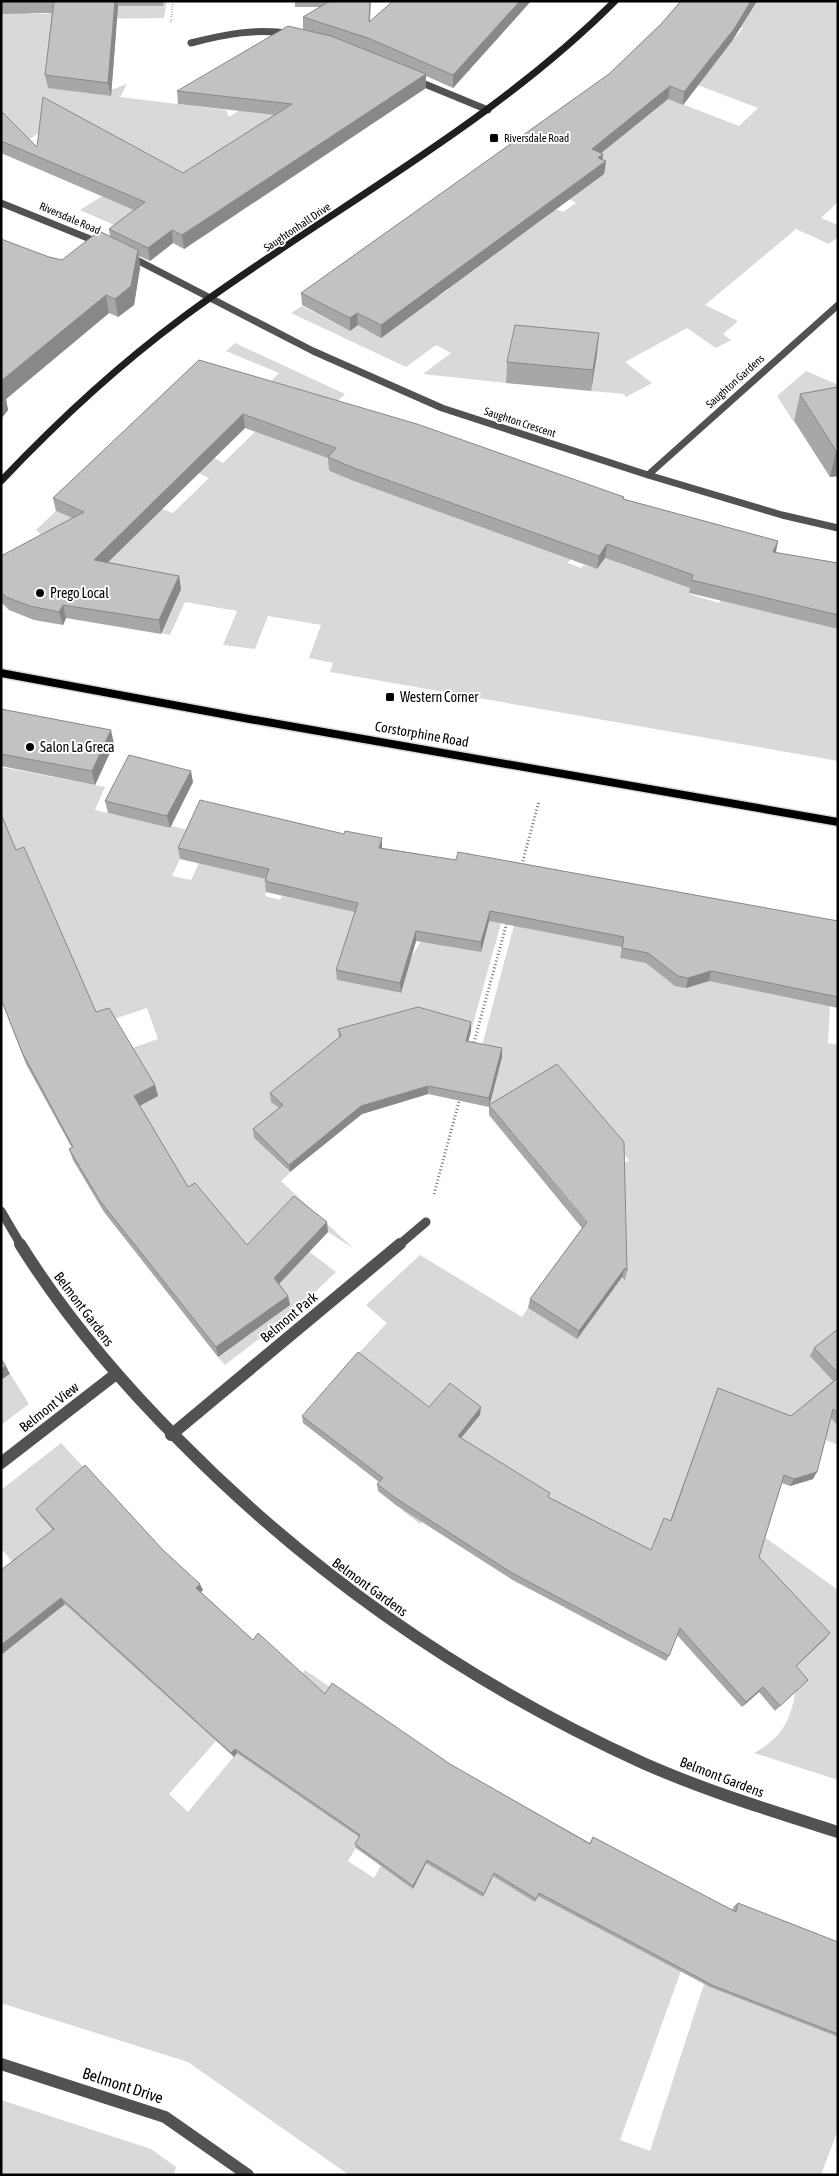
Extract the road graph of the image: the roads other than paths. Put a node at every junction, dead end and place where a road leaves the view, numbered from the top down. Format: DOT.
graph roads {
  1 [pos="615,1"];
  2 [pos="297,35"];
  3 [pos="191,43"];
  4 [pos="411,78"];
  5 [pos="488,110"];
  6 [pos="1,203"];
  7 [pos="109,247"];
  8 [pos="118,251"];
  9 [pos="210,298"];
  10 [pos="838,305"];
  11 [pos="648,475"];
  12 [pos="1,481"];
  13 [pos="838,528"];
  14 [pos="1,673"];
  15 [pos="838,822"];
  16 [pos="1,1211"];
  17 [pos="426,1222"];
  18 [pos="116,1374"];
  19 [pos="171,1435"];
  20 [pos="1,1463"];
  21 [pos="838,1832"];
  22 [pos="1,2064"];
  23 [pos="248,2175"];
  1 -- 5 [label="street, Saughtonhall Drive"];
  2 -- 3 [label="street"];
  4 -- 5 [label="street"];
  5 -- 9 [label="street, Saughtonhall Drive"];
  6 -- 7 [label="street, Riversdale Road"];
  8 -- 9 [label="street"];
  9 -- 11 [label="street, Saughton Crescent"];
  9 -- 12 [label="street, Saughtonhall Drive"];
  10 -- 11 [label="street, Saughton Gardens"];
  11 -- 13 [label="street, Saughton Crescent"];
  14 -- 15 [label="main road, Corstorphine Road"];
  16 -- 18 [label="street, Belmont Gardens"];
  17 -- 19 [label="street, Belmont Park"];
  18 -- 19 [label="street, Belmont Gardens"];
  18 -- 20 [label="street, Belmont View"];
  19 -- 21 [label="street, Belmont Gardens"];
  22 -- 23 [label="street, Belmont Drive"];
}
